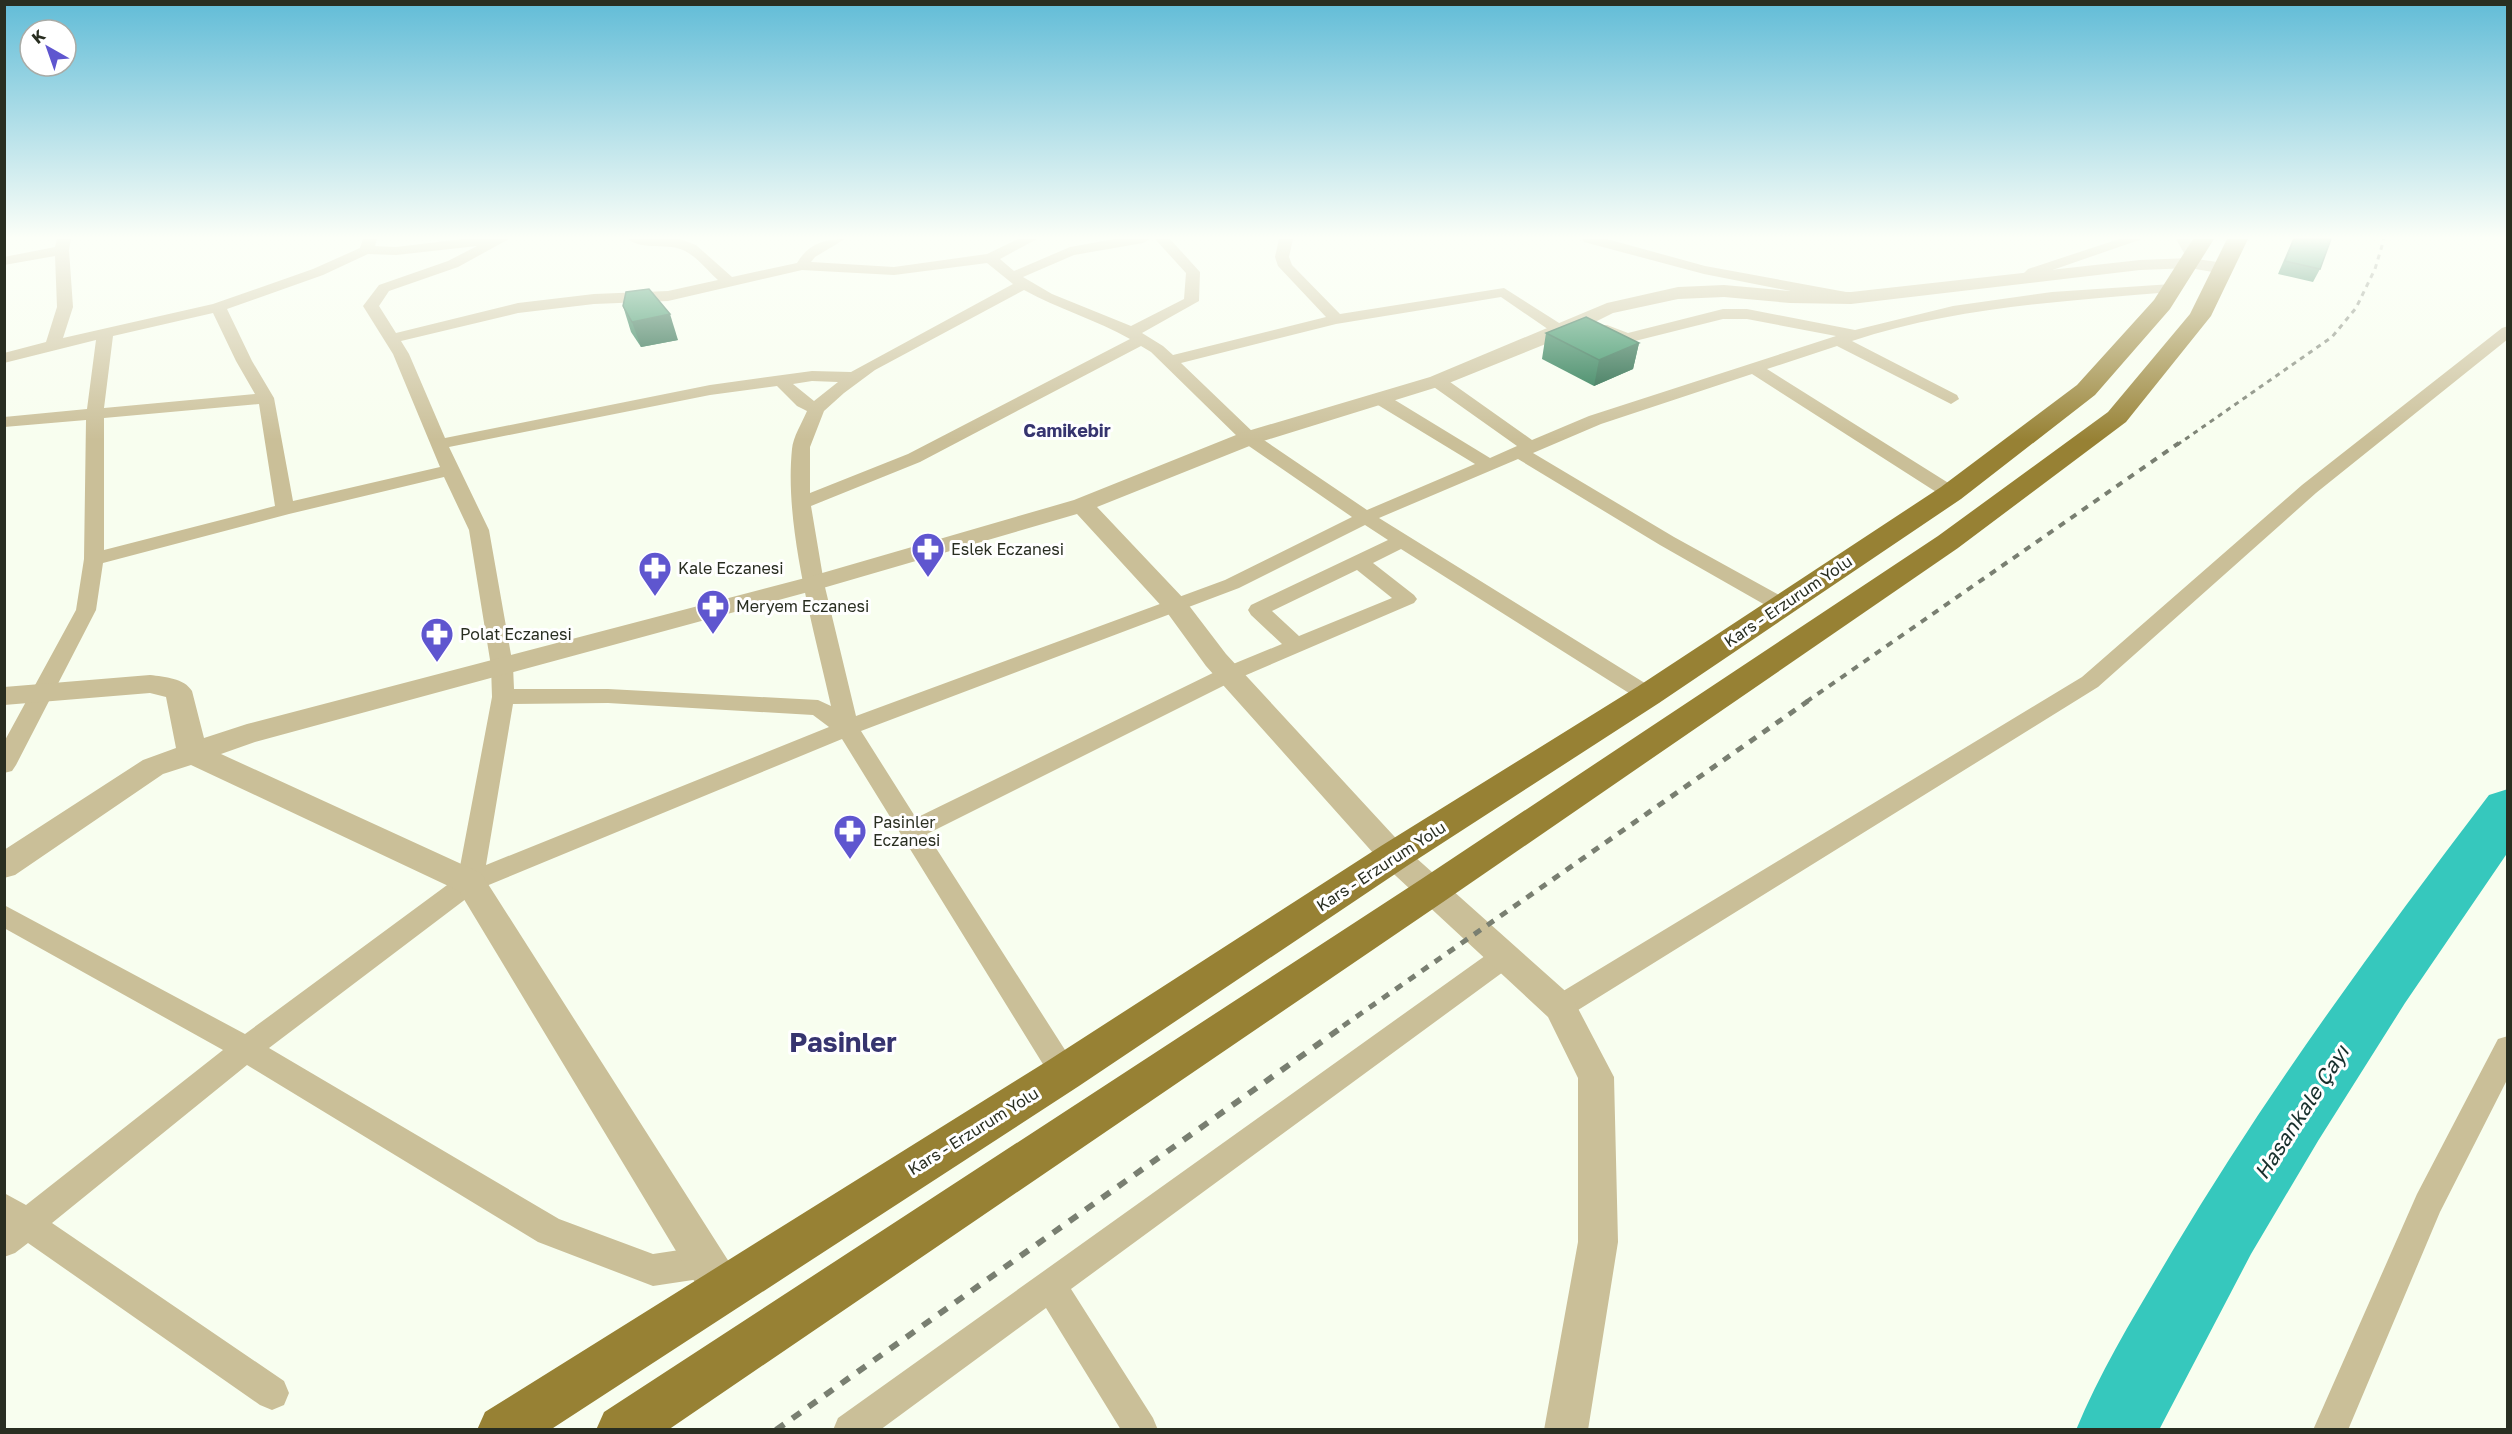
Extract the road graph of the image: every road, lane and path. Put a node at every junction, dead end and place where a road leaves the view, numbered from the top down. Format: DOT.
graph roads {
  1 [pos="65,306"];
  2 [pos="221,306"];
  3 [pos="371,306"];
  4 [pos="536,306"];
  5 [pos="975,306"];
  6 [pos="1067,306"];
  7 [pos="1183,306"];
  8 [pos="1323,306"];
  9 [pos="1417,306"];
  10 [pos="1526,306"];
  11 [pos="1621,306"];
  12 [pos="1681,306"];
  13 [pos="1765,306"];
  14 [pos="1873,306"];
  15 [pos="1984,306"];
  16 [pos="2160,306"];
  17 [pos="2200,306"];
  18 [pos="218,307"];
  19 [pos="1336,319"];
  20 [pos="1594,324"];
  21 [pos="1563,330"];
  22 [pos="2508,331"];
  23 [pos="105,334"];
  24 [pos="1136,336"];
  25 [pos="1846,337"];
  26 [pos="392,339"];
  27 [pos="53,344"];
  28 [pos="4,358"];
  29 [pos="1169,361"];
  30 [pos="1754,368"];
  31 [pos="856,376"];
  32 [pos="780,380"];
  33 [pos="1437,381"];
  34 [pos="266,398"];
  35 [pos="1379,398"];
  36 [pos="1951,399"];
  37 [pos="816,409"];
  38 [pos="95,415"];
  39 [pos="4,422"];
  40 [pos="1249,438"];
  41 [pos="439,444"];
  42 [pos="1523,449"];
  43 [pos="1488,464"];
  44 [pos="450,470"];
  45 [pos="1951,492"];
  46 [pos="801,502"];
  47 [pos="1082,506"];
  48 [pos="285,509"];
  49 [pos="1365,518"];
  50 [pos="1402,541"];
  51 [pos="94,560"];
  52 [pos="1358,561"];
  53 [pos="814,583"];
  54 [pos="1781,605"];
  55 [pos="1175,606"];
  56 [pos="1296,645"];
  57 [pos="502,666"];
  58 [pos="1229,674"];
  59 [pos="44,693"];
  60 [pos="1648,695"];
  61 [pos="4,696"];
  62 [pos="503,697"];
  63 [pos="847,729"];
  64 [pos="192,753"];
  65 [pos="4,765"];
  66 [pos="912,831"];
  67 [pos="1394,856"];
  68 [pos="4,866"];
  69 [pos="470,882"];
  70 [pos="1433,890"];
  71 [pos="4,915"];
  72 [pos="1505,956"];
  73 [pos="1560,1007"];
  74 [pos="2508,1048"];
  75 [pos="246,1049"];
  76 [pos="1064,1073"];
  77 [pos="12,1224"];
  78 [pos="715,1276"];
  79 [pos="1050,1285"];
  80 [pos="272,1393"];
  81 [pos="503,1430"];
  82 [pos="622,1430"];
  83 [pos="850,1430"];
  84 [pos="1141,1430"];
  85 [pos="1566,1430"];
  86 [pos="2330,1430"];
  1 -- 27 [label="street"];
  2 -- 18 [label="street"];
  3 -- 26 [label="street"];
  4 -- 26 [label="street"];
  5 -- 31 [label="street"];
  6 -- 24 [label="street"];
  7 -- 24 [label="street"];
  8 -- 19 [label="street"];
  9 -- 19 [label="street"];
  10 -- 21 [label="street"];
  11 -- 21 [label="street"];
  12 -- 20 [label="street"];
  13 -- 14 [label="street"];
  15 -- 25 [label="street"];
  16 -- 45 [label="highway, Kars - Erzurum Yolu"];
  17 -- 70 [label="highway"];
  18 -- 23 [label="street"];
  18 -- 34 [label="street"];
  19 -- 29 [label="street"];
  20 -- 21 [label="street"];
  20 -- 25 [label="street"];
  21 -- 33 [label="street"];
  22 -- 73 [label="street"];
  23 -- 27 [label="street"];
  23 -- 38 [label="street"];
  24 -- 29 [label="street"];
  24 -- 46 [label="street"];
  25 -- 30 [label="street"];
  25 -- 36 [label="street"];
  26 -- 41 [label="street"];
  27 -- 28 [label="street"];
  29 -- 40 [label="street"];
  30 -- 42 [label="street"];
  30 -- 45 [label="street"];
  31 -- 32 [label="street"];
  31 -- 37 [label="street"];
  32 -- 37 [label="street"];
  32 -- 41 [label="street"];
  33 -- 35 [label="street"];
  33 -- 42 [label="street"];
  34 -- 38 [label="street"];
  34 -- 48 [label="street"];
  35 -- 40 [label="street"];
  35 -- 43 [label="street"];
  37 -- 46 [label="street"];
  38 -- 39 [label="street"];
  38 -- 51 [label="street"];
  40 -- 47 [label="street"];
  40 -- 49 [label="street"];
  41 -- 44 [label="street"];
  42 -- 43 [label="street"];
  42 -- 54 [label="street"];
  43 -- 49 [label="street"];
  44 -- 48 [label="street"];
  44 -- 57 [label="street"];
  45 -- 54 [label="highway, Kars - Erzurum Yolu"];
  46 -- 53 [label="street"];
  47 -- 53 [label="street"];
  47 -- 55 [label="street"];
  48 -- 51 [label="street"];
  49 -- 50 [label="street"];
  49 -- 55 [label="street"];
  50 -- 52 [label="street"];
  50 -- 60 [label="street"];
  51 -- 59 [label="street"];
  52 -- 56 [label="street"];
  52 -- 56 [label="street"];
  53 -- 57 [label="street"];
  53 -- 63 [label="street"];
  54 -- 60 [label="highway, Kars - Erzurum Yolu"];
  55 -- 58 [label="street"];
  55 -- 63 [label="street"];
  56 -- 58 [label="street"];
  57 -- 62 [label="street"];
  57 -- 64 [label="street"];
  58 -- 66 [label="street"];
  58 -- 67 [label="street"];
  59 -- 61 [label="street"];
  59 -- 64 [label="street"];
  59 -- 65 [label="street"];
  60 -- 67 [label="highway, Kars - Erzurum Yolu"];
  62 -- 63 [label="street"];
  62 -- 69 [label="street"];
  63 -- 66 [label="street"];
  63 -- 69 [label="street"];
  64 -- 68 [label="street"];
  64 -- 69 [label="street"];
  66 -- 76 [label="street"];
  67 -- 70 [label="street"];
  67 -- 76 [label="highway, Kars - Erzurum Yolu"];
  69 -- 75 [label="street"];
  69 -- 78 [label="street"];
  70 -- 72 [label="street"];
  70 -- 82 [label="highway"];
  71 -- 75 [label="street"];
  72 -- 73 [label="street"];
  72 -- 79 [label="street"];
  73 -- 85 [label="street"];
  74 -- 86 [label="street"];
  75 -- 77 [label="street"];
  75 -- 78 [label="street"];
  76 -- 78 [label="highway, Kars - Erzurum Yolu"];
  77 -- 80 [label="street"];
  78 -- 81 [label="highway, Kars - Erzurum Yolu"];
  79 -- 83 [label="street"];
  79 -- 84 [label="street"];
}
